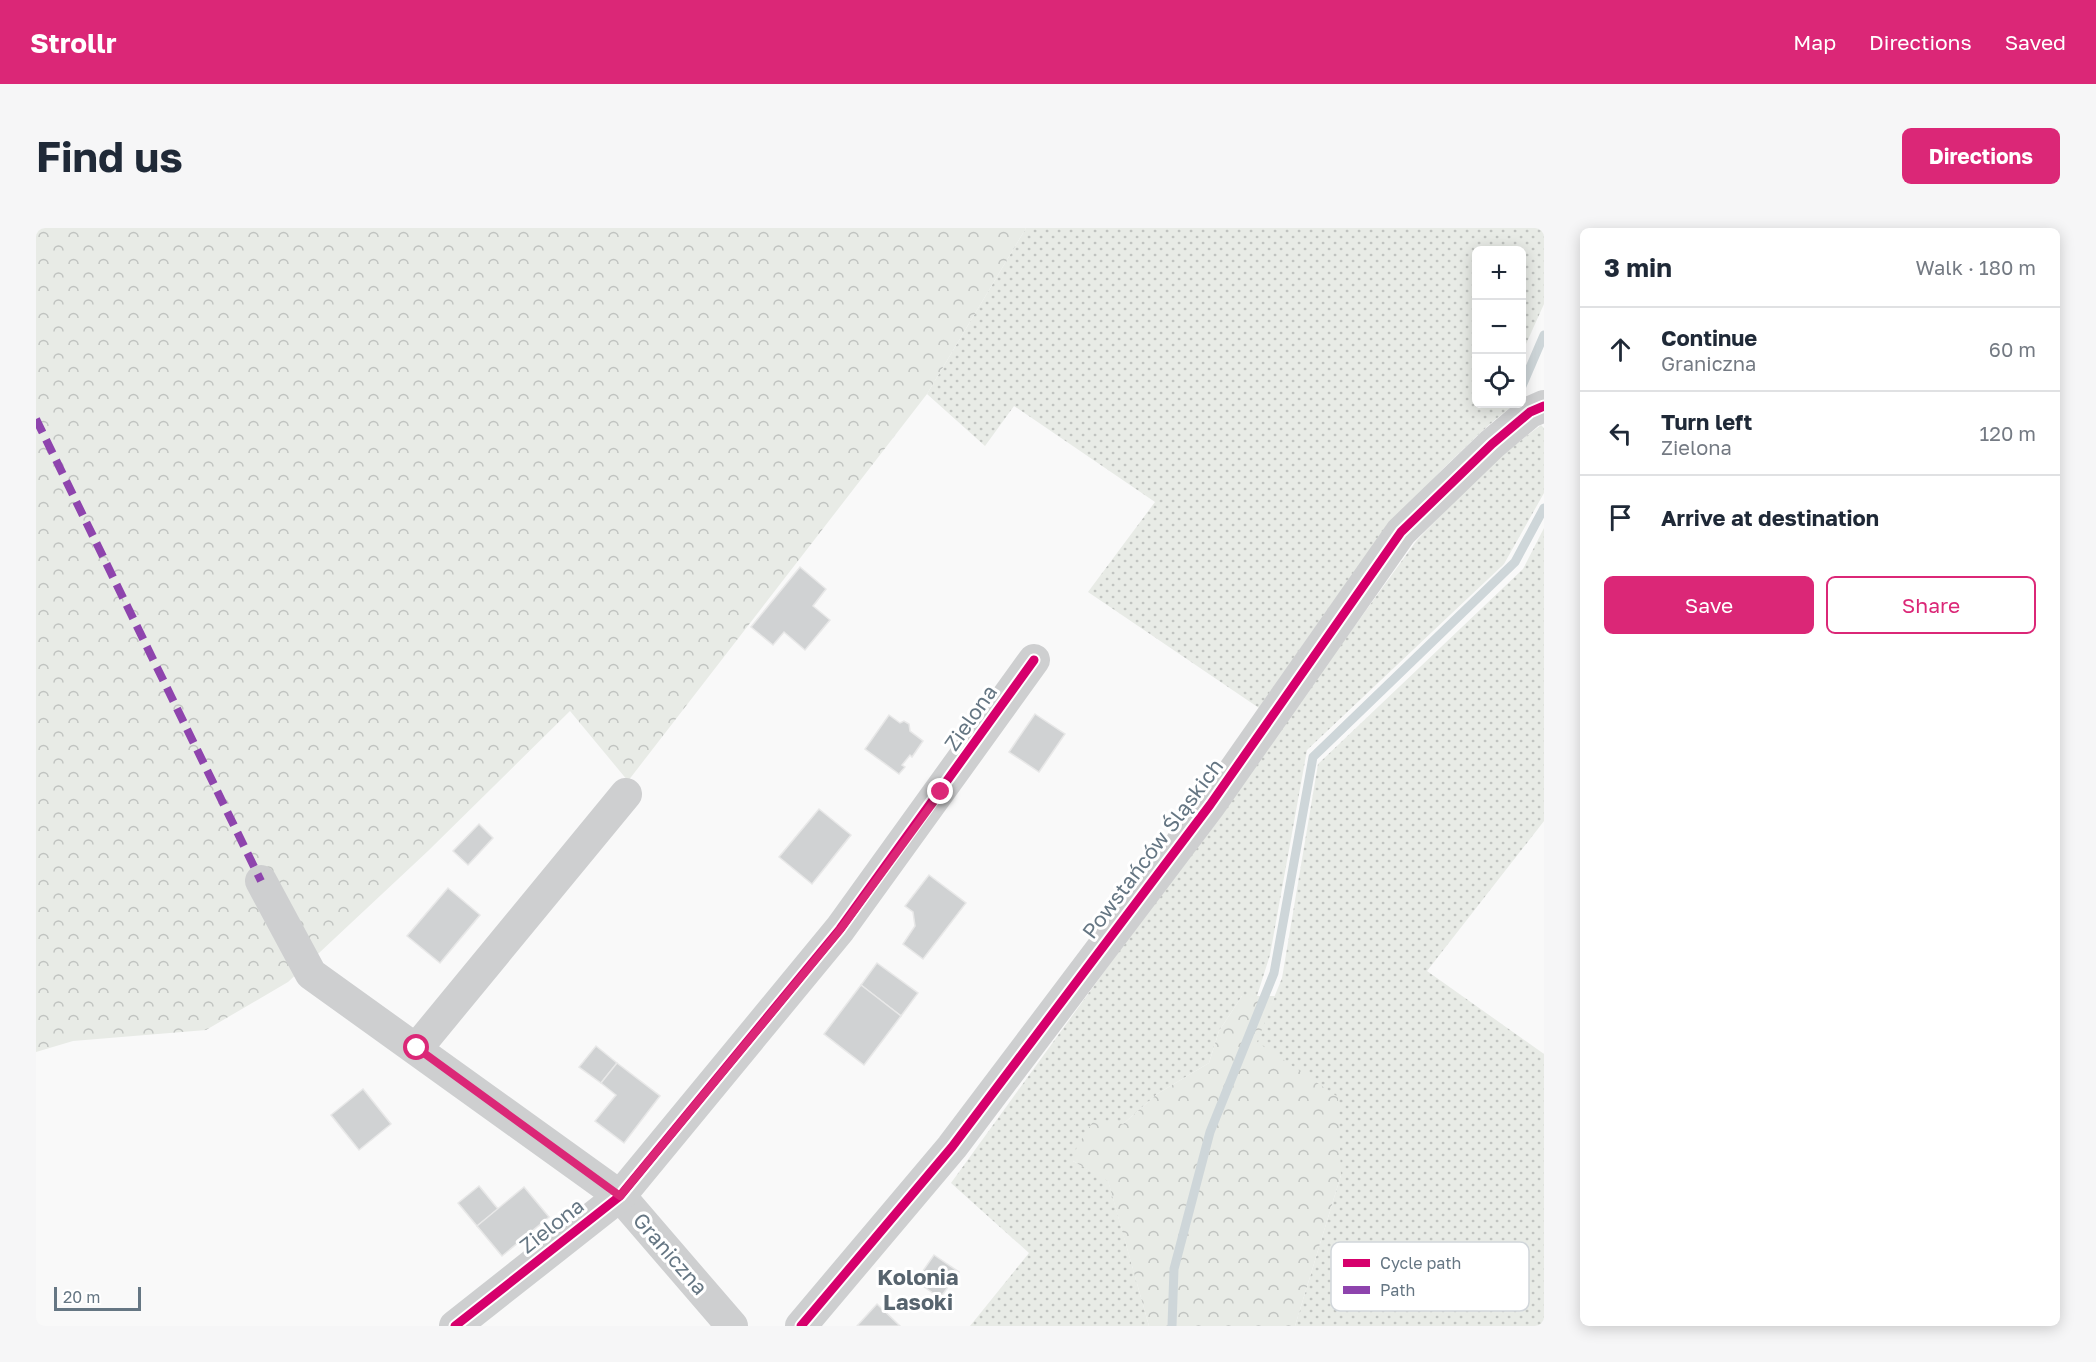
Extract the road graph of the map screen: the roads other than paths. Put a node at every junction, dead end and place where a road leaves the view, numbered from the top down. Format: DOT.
graph roads {
  1 [pos="1544,406"];
  2 [pos="1034,660"];
  3 [pos="626,794"];
  4 [pos="261,881"];
  5 [pos="417,1048"];
  6 [pos="620,1196"];
  7 [pos="456,1326"];
  8 [pos="732,1326"];
  9 [pos="801,1326"];
  1 -- 9 [label="street, Powstańców Śląskich"];
  2 -- 6 [label="street, Zielona"];
  3 -- 5 [label="street"];
  4 -- 5 [label="street, Graniczna"];
  5 -- 6 [label="street, Graniczna"];
  6 -- 7 [label="street, Zielona"];
  6 -- 8 [label="street, Graniczna"];
}
